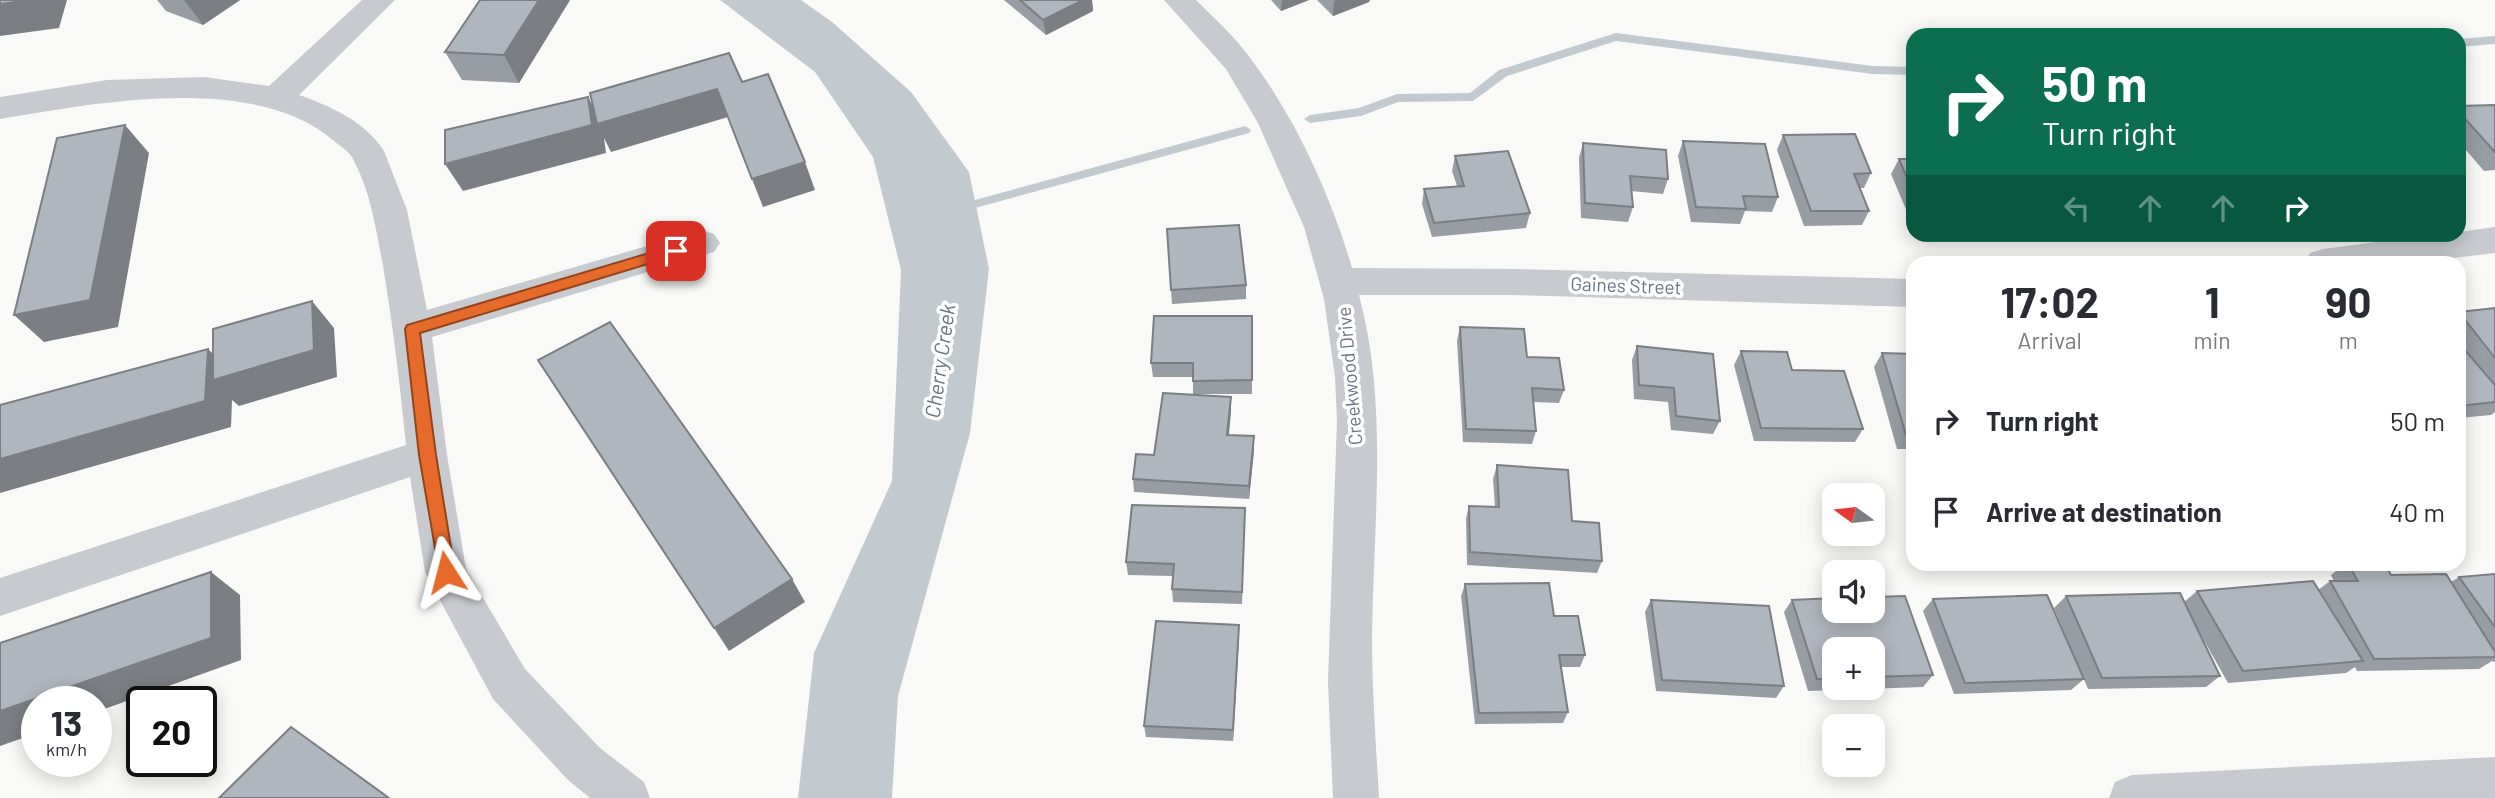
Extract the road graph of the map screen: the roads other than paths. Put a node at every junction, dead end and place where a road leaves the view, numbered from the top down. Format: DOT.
graph roads {
  1 [pos="380,0"];
  2 [pos="1179,0"];
  3 [pos="276,98"];
  4 [pos="0,108"];
  5 [pos="2495,240"];
  6 [pos="702,243"];
  7 [pos="2370,256"];
  8 [pos="1339,281"];
  9 [pos="1906,292"];
  10 [pos="412,329"];
  11 [pos="428,455"];
  12 [pos="0,597"];
  13 [pos="2495,779"];
  14 [pos="627,798"];
  15 [pos="1356,798"];
  16 [pos="2132,798"];
  1 -- 3 [label="street"];
  2 -- 8 [label="street, Creekwood Drive"];
  3 -- 4 [label="street"];
  3 -- 10 [label="street"];
  5 -- 7 [label="street"];
  6 -- 10 [label="street"];
  8 -- 9 [label="street, Gaines Street"];
  8 -- 15 [label="street, Creekwood Drive"];
  10 -- 11 [label="street"];
  11 -- 12 [label="street"];
  11 -- 14 [label="street"];
  13 -- 16 [label="street"];
}
